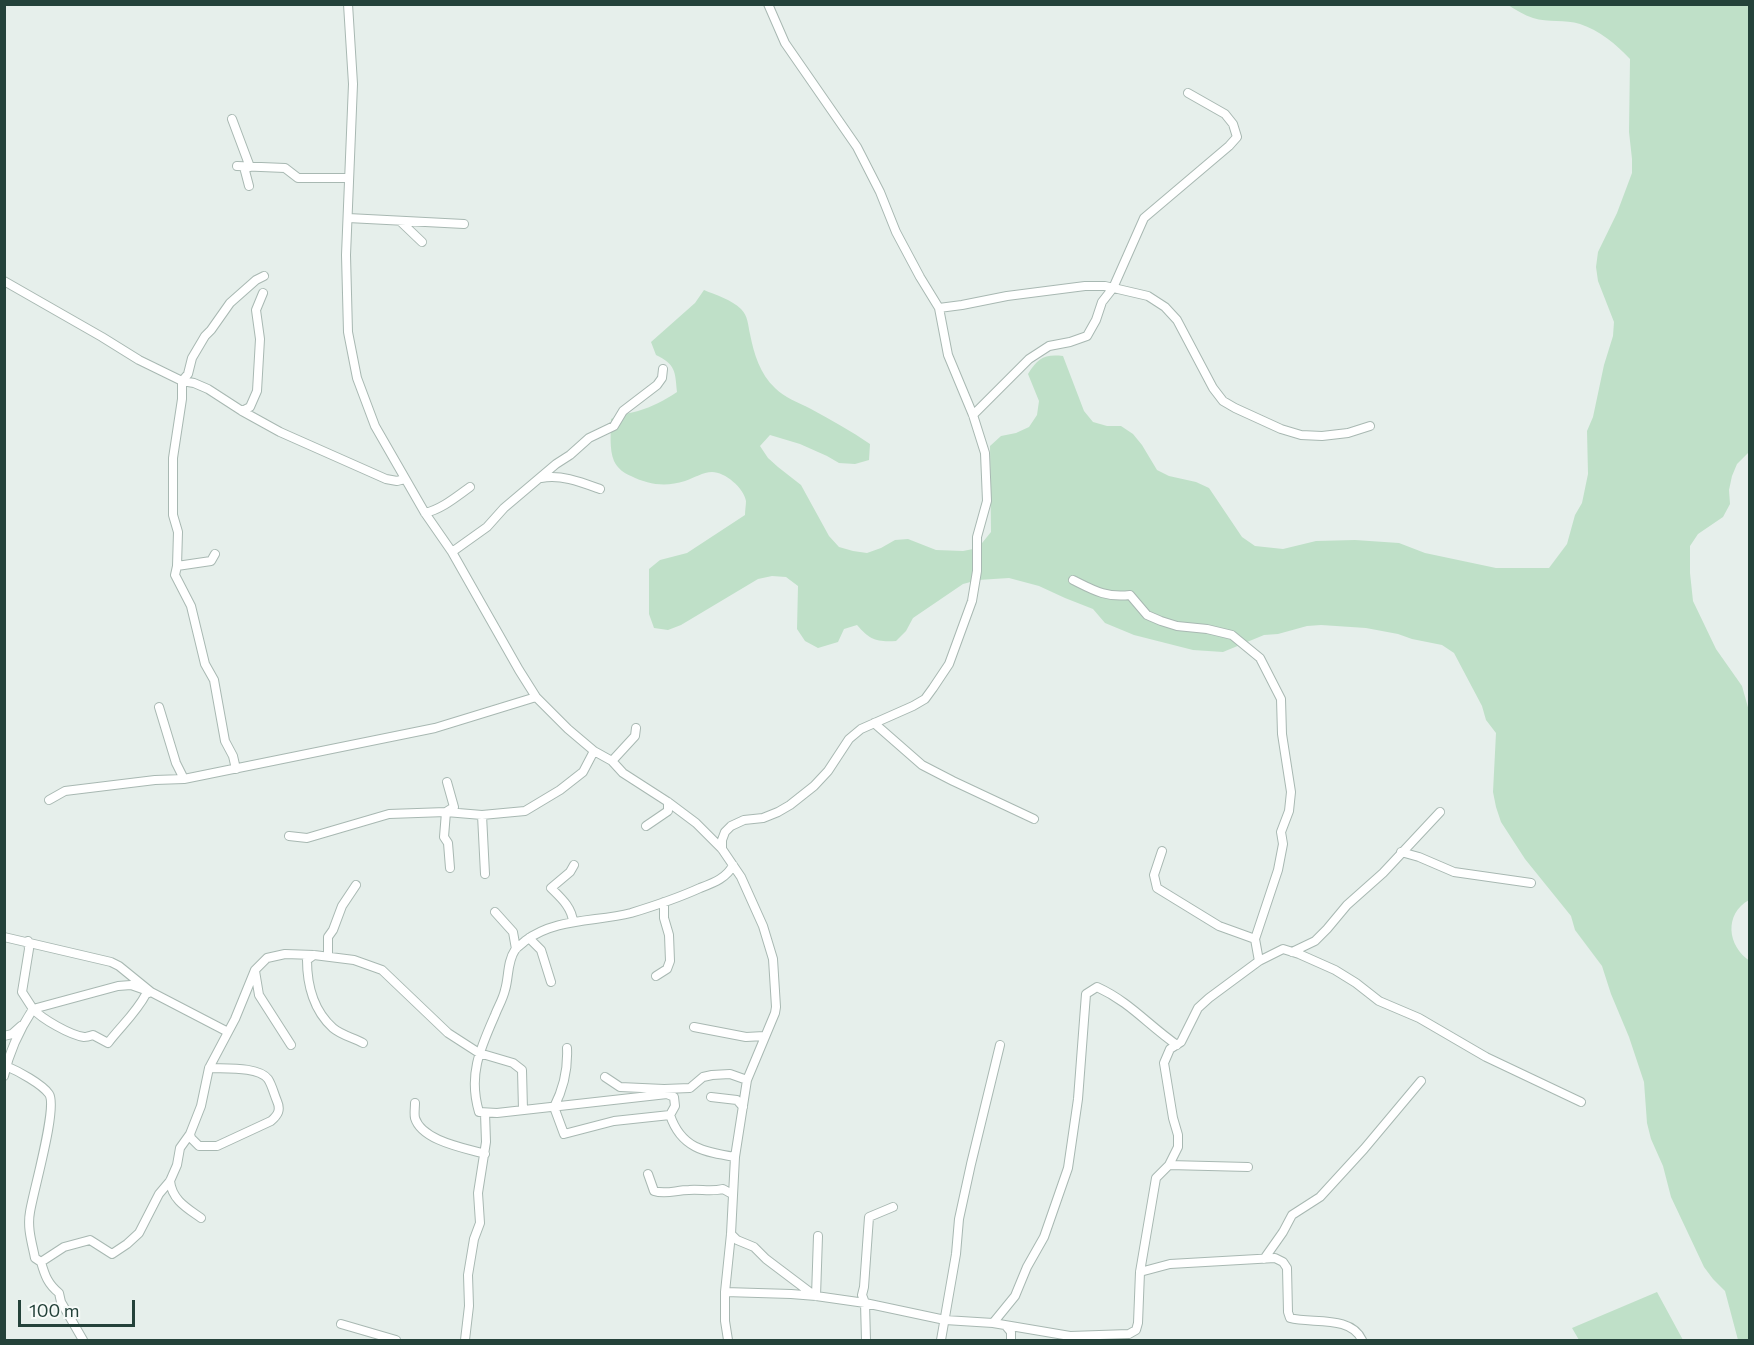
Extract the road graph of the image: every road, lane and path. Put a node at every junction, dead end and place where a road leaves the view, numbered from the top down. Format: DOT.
graph roads {
  1 [pos="348,4"];
  2 [pos="768,4"];
  3 [pos="1188,93"];
  4 [pos="232,119"];
  5 [pos="244,166"];
  6 [pos="350,178"];
  7 [pos="249,186"];
  8 [pos="348,218"];
  9 [pos="374,220"];
  10 [pos="400,221"];
  11 [pos="464,224"];
  12 [pos="380,230"];
  13 [pos="423,242"];
  14 [pos="264,276"];
  15 [pos="4,281"];
  16 [pos="1113,288"];
  17 [pos="263,293"];
  18 [pos="939,308"];
  19 [pos="663,369"];
  20 [pos="182,381"];
  21 [pos="242,411"];
  22 [pos="973,416"];
  23 [pos="1370,426"];
  24 [pos="540,478"];
  25 [pos="405,479"];
  26 [pos="470,487"];
  27 [pos="600,489"];
  28 [pos="425,513"];
  29 [pos="452,552"];
  30 [pos="215,554"];
  31 [pos="177,566"];
  32 [pos="1074,580"];
  33 [pos="536,697"];
  34 [pos="159,707"];
  35 [pos="874,723"];
  36 [pos="636,728"];
  37 [pos="594,751"];
  38 [pos="612,761"];
  39 [pos="236,769"];
  40 [pos="184,779"];
  41 [pos="447,782"];
  42 [pos="49,800"];
  43 [pos="668,802"];
  44 [pos="446,812"];
  45 [pos="1440,812"];
  46 [pos="482,815"];
  47 [pos="1034,819"];
  48 [pos="646,826"];
  49 [pos="290,836"];
  50 [pos="722,849"];
  51 [pos="1162,851"];
  52 [pos="1401,852"];
  53 [pos="574,865"];
  54 [pos="733,865"];
  55 [pos="450,868"];
  56 [pos="484,874"];
  57 [pos="1531,883"];
  58 [pos="356,885"];
  59 [pos="664,902"];
  60 [pos="495,912"];
  61 [pos="573,922"];
  62 [pos="4,936"];
  63 [pos="529,938"];
  64 [pos="1255,939"];
  65 [pos="28,941"];
  66 [pos="516,949"];
  67 [pos="1292,952"];
  68 [pos="314,955"];
  69 [pos="328,956"];
  70 [pos="1259,961"];
  71 [pos="255,970"];
  72 [pos="656,976"];
  73 [pos="551,982"];
  74 [pos="151,992"];
  75 [pos="33,1009"];
  76 [pos="22,1026"];
  77 [pos="694,1027"];
  78 [pos="228,1032"];
  79 [pos="4,1036"];
  80 [pos="764,1036"];
  81 [pos="363,1043"];
  82 [pos="291,1045"];
  83 [pos="1000,1045"];
  84 [pos="1177,1045"];
  85 [pos="567,1048"];
  86 [pos="479,1053"];
  87 [pos="209,1068"];
  88 [pos="5,1071"];
  89 [pos="605,1077"];
  90 [pos="747,1080"];
  91 [pos="1421,1081"];
  92 [pos="711,1097"];
  93 [pos="1581,1102"];
  94 [pos="415,1104"];
  95 [pos="554,1107"];
  96 [pos="743,1107"];
  97 [pos="523,1110"];
  98 [pos="484,1113"];
  99 [pos="670,1115"];
  100 [pos="190,1134"];
  101 [pos="484,1154"];
  102 [pos="735,1157"];
  103 [pos="1169,1165"];
  104 [pos="1248,1167"];
  105 [pos="648,1174"];
  106 [pos="170,1181"];
  107 [pos="732,1194"];
  108 [pos="893,1207"];
  109 [pos="201,1218"];
  110 [pos="731,1234"];
  111 [pos="818,1236"];
  112 [pos="1264,1259"];
  113 [pos="41,1262"];
  114 [pos="1140,1272"];
  115 [pos="724,1292"];
  116 [pos="816,1296"];
  117 [pos="865,1303"];
  118 [pos="945,1320"];
  119 [pos="993,1323"];
  120 [pos="341,1324"];
  121 [pos="1006,1326"];
  122 [pos="1136,1330"];
  123 [pos="1070,1338"];
  124 [pos="1362,1340"];
  125 [pos="83,1341"];
  126 [pos="396,1341"];
  127 [pos="465,1341"];
  128 [pos="728,1341"];
  129 [pos="866,1341"];
  130 [pos="941,1341"];
  131 [pos="1011,1341"];
  132 [pos="1135,1341"];
  1 -- 6 [label="street"];
  2 -- 18 [label="street"];
  3 -- 16 [label="street"];
  4 -- 5 [label="street"];
  5 -- 6 [label="street"];
  5 -- 7 [label="street"];
  6 -- 8 [label="street"];
  8 -- 9 [label="street"];
  8 -- 25 [label="street"];
  9 -- 10 [label="street"];
  9 -- 12 [label="street"];
  10 -- 11 [label="street"];
  10 -- 13 [label="street"];
  14 -- 20 [label="street"];
  15 -- 20 [label="street"];
  16 -- 18 [label="street"];
  16 -- 22 [label="street"];
  16 -- 23 [label="street"];
  17 -- 21 [label="street"];
  18 -- 22 [label="street"];
  19 -- 24 [label="street"];
  20 -- 21 [label="street"];
  20 -- 31 [label="street"];
  21 -- 25 [label="street"];
  22 -- 35 [label="street"];
  24 -- 27 [label="street"];
  24 -- 29 [label="street"];
  25 -- 28 [label="street"];
  26 -- 28 [label="street"];
  28 -- 29 [label="street"];
  29 -- 33 [label="street"];
  30 -- 31 [label="street"];
  31 -- 39 [label="street"];
  32 -- 64 [label="street"];
  33 -- 37 [label="street"];
  33 -- 39 [label="street"];
  34 -- 40 [label="street"];
  35 -- 47 [label="street"];
  35 -- 50 [label="street"];
  36 -- 38 [label="street"];
  37 -- 38 [label="street"];
  37 -- 46 [label="street"];
  38 -- 43 [label="street"];
  39 -- 40 [label="street"];
  40 -- 42 [label="street"];
  41 -- 44 [label="street"];
  43 -- 48 [label="street"];
  43 -- 50 [label="street"];
  44 -- 46 [label="street"];
  44 -- 49 [label="street"];
  44 -- 55 [label="street"];
  45 -- 52 [label="street"];
  46 -- 56 [label="street"];
  50 -- 54 [label="street"];
  51 -- 64 [label="street"];
  52 -- 57 [label="street"];
  52 -- 67 [label="street"];
  53 -- 61 [label="street"];
  54 -- 59 [label="street"];
  54 -- 80 [label="street"];
  58 -- 69 [label="street"];
  59 -- 61 [label="street"];
  59 -- 72 [label="street"];
  60 -- 66 [label="street"];
  61 -- 63 [label="street"];
  62 -- 65 [label="street"];
  63 -- 66 [label="street"];
  63 -- 73 [label="street"];
  64 -- 70 [label="street"];
  65 -- 74 [label="street"];
  65 -- 75 [label="street"];
  66 -- 86 [label="street"];
  67 -- 70 [label="street"];
  67 -- 93 [label="street"];
  68 -- 69 [label="street"];
  68 -- 71 [label="street"];
  68 -- 81 [label="street"];
  69 -- 86 [label="street"];
  70 -- 84 [label="street"];
  71 -- 78 [label="street"];
  71 -- 82 [label="street"];
  74 -- 75 [label="street"];
  74 -- 75 [label="street"];
  74 -- 78 [label="street"];
  75 -- 76 [label="street"];
  76 -- 79 [label="street"];
  76 -- 88 [label="street"];
  77 -- 80 [label="street"];
  78 -- 87 [label="street"];
  80 -- 90 [label="street"];
  83 -- 118 [label="street"];
  84 -- 103 [label="street"];
  84 -- 119 [label="street"];
  85 -- 95 [label="street"];
  86 -- 97 [label="street"];
  86 -- 98 [label="street"];
  87 -- 100 [label="street"];
  87 -- 100 [label="street"];
  88 -- 113 [label="street"];
  89 -- 90 [label="street"];
  90 -- 96 [label="street"];
  91 -- 112 [label="street"];
  92 -- 96 [label="street"];
  94 -- 101 [label="street"];
  95 -- 97 [label="street"];
  95 -- 99 [label="street"];
  95 -- 99 [label="street"];
  96 -- 102 [label="street"];
  97 -- 98 [label="street"];
  98 -- 101 [label="street"];
  99 -- 102 [label="street"];
  100 -- 106 [label="street"];
  101 -- 127 [label="street"];
  102 -- 107 [label="street"];
  103 -- 104 [label="street"];
  103 -- 114 [label="street"];
  105 -- 107 [label="street"];
  106 -- 109 [label="street"];
  106 -- 113 [label="street"];
  107 -- 110 [label="street"];
  108 -- 117 [label="street"];
  110 -- 115 [label="street"];
  110 -- 116 [label="street"];
  111 -- 116 [label="street"];
  112 -- 114 [label="street"];
  112 -- 124 [label="street"];
  113 -- 125 [label="street"];
  114 -- 122 [label="street"];
  115 -- 116 [label="street"];
  115 -- 128 [label="street"];
  116 -- 117 [label="street"];
  117 -- 118 [label="street"];
  117 -- 129 [label="street"];
  118 -- 119 [label="street"];
  118 -- 130 [label="street"];
  119 -- 121 [label="street"];
  120 -- 126 [label="street"];
  121 -- 123 [label="street"];
  121 -- 131 [label="street"];
  122 -- 123 [label="street"];
  122 -- 132 [label="street"];
}
